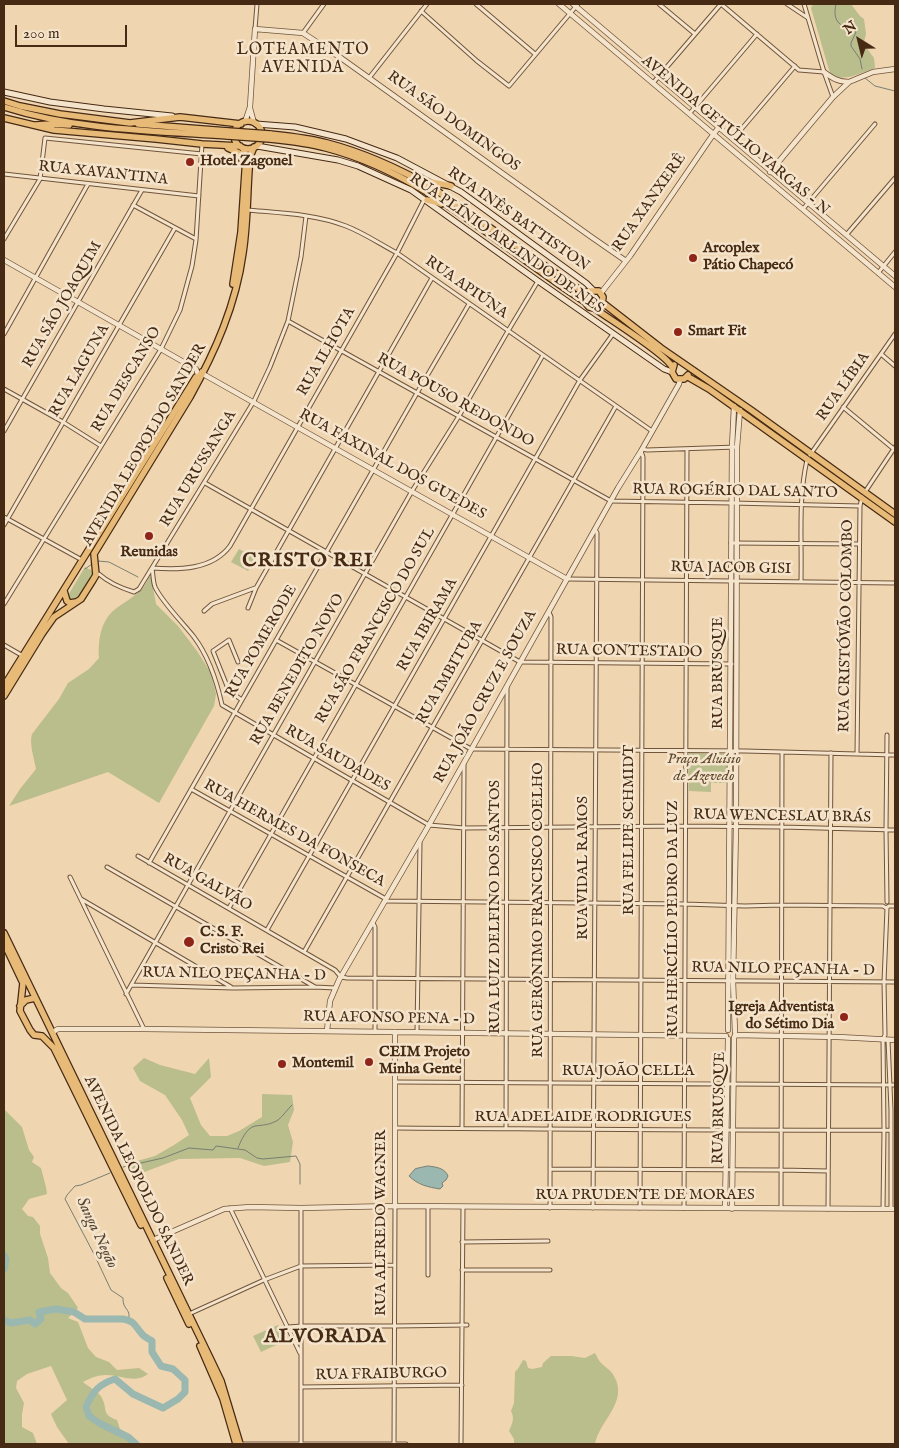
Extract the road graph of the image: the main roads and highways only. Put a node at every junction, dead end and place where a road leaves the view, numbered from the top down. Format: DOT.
graph roads {
  1 [pos="4,92"];
  2 [pos="4,101"];
  3 [pos="4,107"];
  4 [pos="180,117"];
  5 [pos="4,118"];
  6 [pos="130,123"];
  7 [pos="243,123"];
  8 [pos="255,123"];
  9 [pos="35,125"];
  10 [pos="96,127"];
  11 [pos="228,133"];
  12 [pos="270,137"];
  13 [pos="221,146"];
  14 [pos="241,147"];
  15 [pos="256,147"];
  16 [pos="244,166"];
  17 [pos="419,180"];
  18 [pos="451,186"];
  19 [pos="426,200"];
  20 [pos="468,219"];
  21 [pos="590,291"];
  22 [pos="585,302"];
  23 [pos="602,303"];
  24 [pos="594,308"];
  25 [pos="681,362"];
  26 [pos="689,368"];
  27 [pos="672,370"];
  28 [pos="201,375"];
  29 [pos="687,377"];
  30 [pos="739,406"];
  31 [pos="776,428"];
  32 [pos="772,434"];
  33 [pos="863,495"];
  34 [pos="895,514"];
  35 [pos="895,522"];
  36 [pos="82,560"];
  37 [pos="96,571"];
  38 [pos="64,592"];
  39 [pos="78,601"];
  40 [pos="4,686"];
  41 [pos="4,696"];
  42 [pos="4,933"];
  43 [pos="4,943"];
  44 [pos="35,998"];
  45 [pos="20,1006"];
  46 [pos="53,1032"];
  47 [pos="42,1036"];
  48 [pos="239,1444"];
  1 -- 4 [label="main road"];
  2 -- 6 [label="main road"];
  3 -- 10 [label="main road"];
  4 -- 6 [label="main road"];
  4 -- 7 [label="main road"];
  5 -- 9 [label="main road"];
  6 -- 11 [label="main road"];
  7 -- 8 [label="main road"];
  7 -- 14 [label="main road"];
  8 -- 15 [label="main road"];
  8 -- 18 [label="main road, RUA INÊS BATTISTON"];
  9 -- 10 [label="main road"];
  9 -- 13 [label="main road"];
  10 -- 11 [label="main road"];
  11 -- 12 [label="main road, bridge"];
  12 -- 17 [label="main road"];
  12 -- 20 [label="main road"];
  13 -- 14 [label="main road"];
  13 -- 16 [label="main road"];
  14 -- 15 [label="main road"];
  14 -- 16 [label="main road, AVENIDA LEOPOLDO SANDER"];
  15 -- 19 [label="main road, RUA PLÍNIO ARLINDO DE NES"];
  15 -- 28 [label="main road, AVENIDA LEOPOLDO SANDER"];
  16 -- 28 [label="main road, AVENIDA LEOPOLDO SANDER"];
  17 -- 18 [label="main road"];
  17 -- 21 [label="main road"];
  18 -- 21 [label="main road, RUA INÊS BATTISTON"];
  19 -- 20 [label="main road"];
  19 -- 27 [label="main road, RUA PLÍNIO ARLINDO DE NES"];
  20 -- 22 [label="main road"];
  21 -- 22 [label="main road"];
  21 -- 23 [label="main road"];
  22 -- 24 [label="main road"];
  23 -- 24 [label="main road"];
  23 -- 25 [label="main road"];
  24 -- 27 [label="main road"];
  25 -- 26 [label="main road"];
  25 -- 27 [label="main road"];
  26 -- 29 [label="main road"];
  26 -- 30 [label="main road"];
  27 -- 29 [label="main road"];
  28 -- 36 [label="main road, AVENIDA LEOPOLDO SANDER"];
  28 -- 37 [label="main road, AVENIDA LEOPOLDO SANDER"];
  29 -- 30 [label="main road"];
  30 -- 31 [label="main road"];
  30 -- 32 [label="main road"];
  31 -- 32 [label="main road"];
  31 -- 33 [label="main road"];
  32 -- 33 [label="main road"];
  33 -- 34 [label="main road"];
  33 -- 35 [label="main road"];
  36 -- 37 [label="main road"];
  36 -- 38 [label="main road, AVENIDA LEOPOLDO SANDER"];
  37 -- 39 [label="main road, AVENIDA LEOPOLDO SANDER"];
  38 -- 39 [label="main road"];
  38 -- 40 [label="main road, AVENIDA LEOPOLDO SANDER"];
  39 -- 41 [label="main road, AVENIDA LEOPOLDO SANDER"];
  42 -- 44 [label="main road, AVENIDA LEOPOLDO SANDER"];
  43 -- 45 [label="main road, AVENIDA LEOPOLDO SANDER"];
  44 -- 45 [label="main road"];
  44 -- 46 [label="main road, AVENIDA LEOPOLDO SANDER"];
  45 -- 47 [label="main road, AVENIDA LEOPOLDO SANDER"];
  46 -- 47 [label="main road"];
  46 -- 48 [label="main road, AVENIDA LEOPOLDO SANDER"];
  47 -- 48 [label="main road, AVENIDA LEOPOLDO SANDER"];
}
